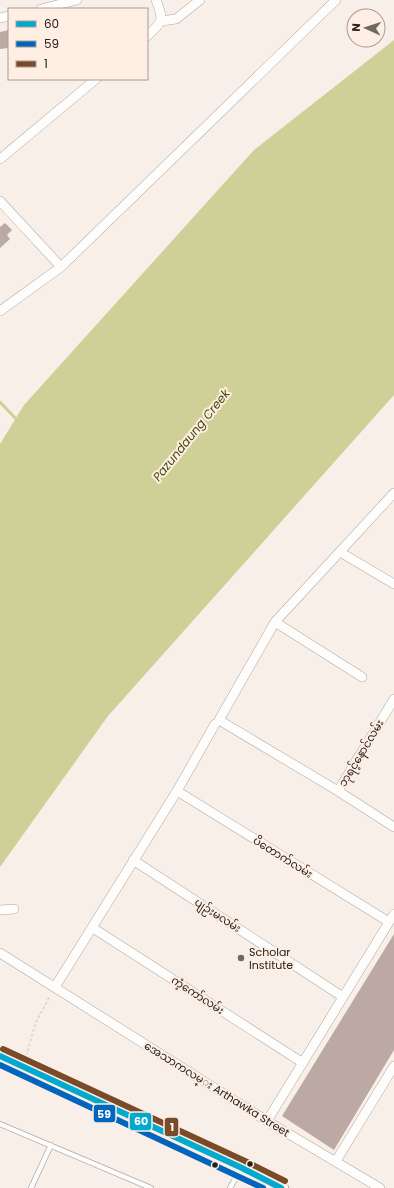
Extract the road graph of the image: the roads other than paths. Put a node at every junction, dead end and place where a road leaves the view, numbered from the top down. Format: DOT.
graph roads {
  1 [pos="77,0"];
  2 [pos="156,0"];
  3 [pos="200,0"];
  4 [pos="336,0"];
  5 [pos="45,8"];
  6 [pos="162,21"];
  7 [pos="148,35"];
  8 [pos="95,80"];
  9 [pos="0,160"];
  10 [pos="0,201"];
  11 [pos="61,267"];
  12 [pos="0,311"];
  13 [pos="394,493"];
  14 [pos="340,552"];
  15 [pos="394,584"];
  16 [pos="275,622"];
  17 [pos="362,677"];
  18 [pos="394,699"];
  19 [pos="217,722"];
  20 [pos="177,791"];
  21 [pos="338,791"];
  22 [pos="394,827"];
  23 [pos="133,860"];
  24 [pos="14,909"];
  25 [pos="0,910"];
  26 [pos="392,918"];
  27 [pos="93,928"];
  28 [pos="0,953"];
  29 [pos="55,987"];
  30 [pos="344,996"];
  31 [pos="0,1056"];
  32 [pos="302,1063"];
  33 [pos="394,1066"];
  34 [pos="267,1121"];
  35 [pos="0,1124"];
  36 [pos="51,1146"];
  37 [pos="336,1161"];
  38 [pos="242,1168"];
  39 [pos="31,1188"];
  40 [pos="150,1188"];
  41 [pos="230,1188"];
  42 [pos="281,1188"];
  43 [pos="380,1188"];
  1 -- 5 [label="street"];
  2 -- 6 [label="street"];
  3 -- 6 [label="street"];
  4 -- 11 [label="street"];
  6 -- 7 [label="street"];
  8 -- 9 [label="street"];
  10 -- 11 [label="street"];
  11 -- 12 [label="street"];
  13 -- 14 [label="street"];
  14 -- 15 [label="street"];
  14 -- 16 [label="street"];
  16 -- 17 [label="street"];
  16 -- 19 [label="street"];
  18 -- 21 [label="street, ဘုရင့်နောင်လမ်း"];
  19 -- 20 [label="street"];
  19 -- 21 [label="street"];
  20 -- 23 [label="street"];
  20 -- 26 [label="street, ပိတောက်လမ်း"];
  21 -- 22 [label="street, ဘုရင့်နောင်လမ်း"];
  23 -- 27 [label="street"];
  23 -- 30 [label="street, ပျဉ်းမလမ်း"];
  24 -- 25 [label="street"];
  26 -- 30 [label="street"];
  27 -- 29 [label="street"];
  27 -- 32 [label="street, ကံ့ကော်လမ်း"];
  28 -- 29 [label="street, အေသာကလမ္း Arthawka Street"];
  29 -- 34 [label="street, အေသာကလမ္း Arthawka Street"];
  30 -- 32 [label="street"];
  31 -- 38 [label="main road"];
  32 -- 34 [label="street"];
  33 -- 37 [label="street"];
  34 -- 37 [label="street, အေသာကလမ္း Arthawka Street"];
  35 -- 36 [label="lane"];
  36 -- 39 [label="lane"];
  36 -- 40 [label="lane"];
  37 -- 43 [label="street, အေသာကလမ္း Arthawka Street"];
  38 -- 41 [label="lane"];
  38 -- 42 [label="main road"];
}
